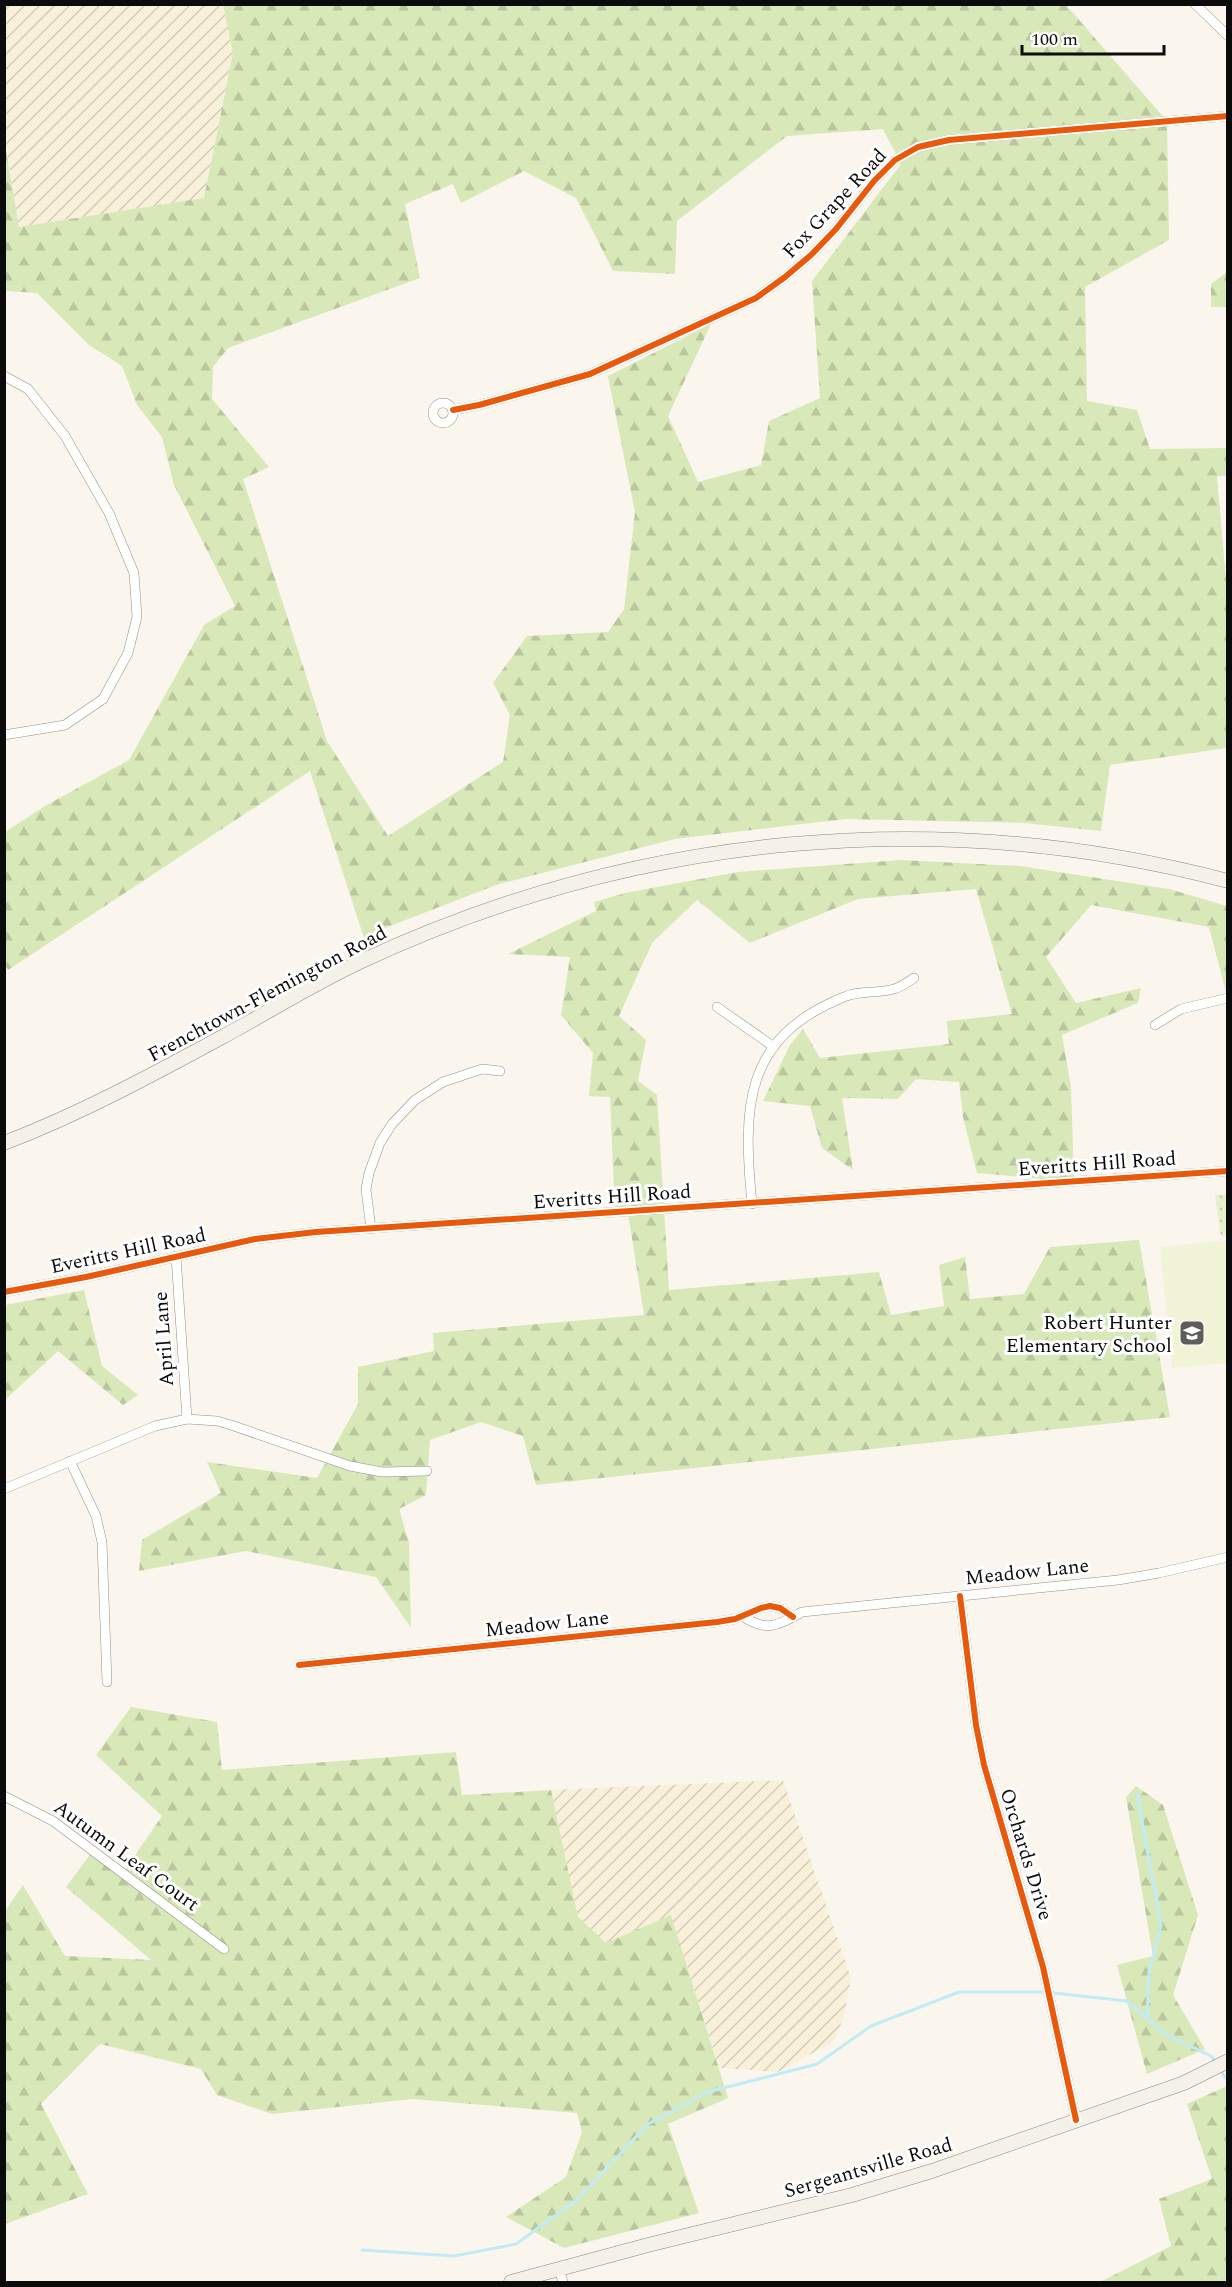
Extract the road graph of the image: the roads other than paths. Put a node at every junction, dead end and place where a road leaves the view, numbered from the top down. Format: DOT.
graph roads {
  1 [pos="1195,4"];
  2 [pos="1227,36"];
  3 [pos="1227,116"];
  4 [pos="4,376"];
  5 [pos="453,410"];
  6 [pos="4,735"];
  7 [pos="1227,881"];
  8 [pos="914,978"];
  9 [pos="1227,998"];
  10 [pos="717,1007"];
  11 [pos="1155,1025"];
  12 [pos="774,1047"];
  13 [pos="501,1071"];
  14 [pos="4,1143"];
  15 [pos="1227,1171"];
  16 [pos="752,1204"];
  17 [pos="371,1229"];
  18 [pos="176,1256"];
  19 [pos="4,1292"];
  20 [pos="187,1419"];
  21 [pos="70,1461"];
  22 [pos="427,1471"];
  23 [pos="4,1489"];
  24 [pos="1227,1557"];
  25 [pos="960,1596"];
  26 [pos="742,1616"];
  27 [pos="793,1617"];
  28 [pos="299,1665"];
  29 [pos="107,1682"];
  30 [pos="4,1796"];
  31 [pos="224,1949"];
  32 [pos="1227,2061"];
  33 [pos="1076,2120"];
  34 [pos="561,2276"];
  35 [pos="511,2283"];
  1 -- 2 [label="street"];
  3 -- 5 [label="street, Fox Grape Road"];
  4 -- 6 [label="street"];
  7 -- 14 [label="main road, Frenchtown-Flemington Road"];
  8 -- 12 [label="street"];
  9 -- 11 [label="street"];
  10 -- 12 [label="street"];
  12 -- 16 [label="street"];
  13 -- 17 [label="street"];
  15 -- 16 [label="street, Everitts Hill Road"];
  16 -- 17 [label="street, Everitts Hill Road"];
  17 -- 18 [label="street, Everitts Hill Road"];
  18 -- 19 [label="street, Everitts Hill Road"];
  18 -- 20 [label="street, April Lane"];
  20 -- 21 [label="street"];
  20 -- 22 [label="street"];
  21 -- 23 [label="street"];
  21 -- 29 [label="street"];
  24 -- 25 [label="street, Meadow Lane"];
  25 -- 27 [label="street, Meadow Lane"];
  25 -- 33 [label="street, Orchards Drive"];
  26 -- 27 [label="street, Meadow Lane"];
  26 -- 27 [label="street, Meadow Lane"];
  26 -- 28 [label="street, Meadow Lane"];
  30 -- 31 [label="street, Autumn Leaf Court"];
  32 -- 33 [label="main road, Sergeantsville Road"];
  33 -- 34 [label="main road, Sergeantsville Road"];
  34 -- 35 [label="main road, Sergeantsville Road"];
}
